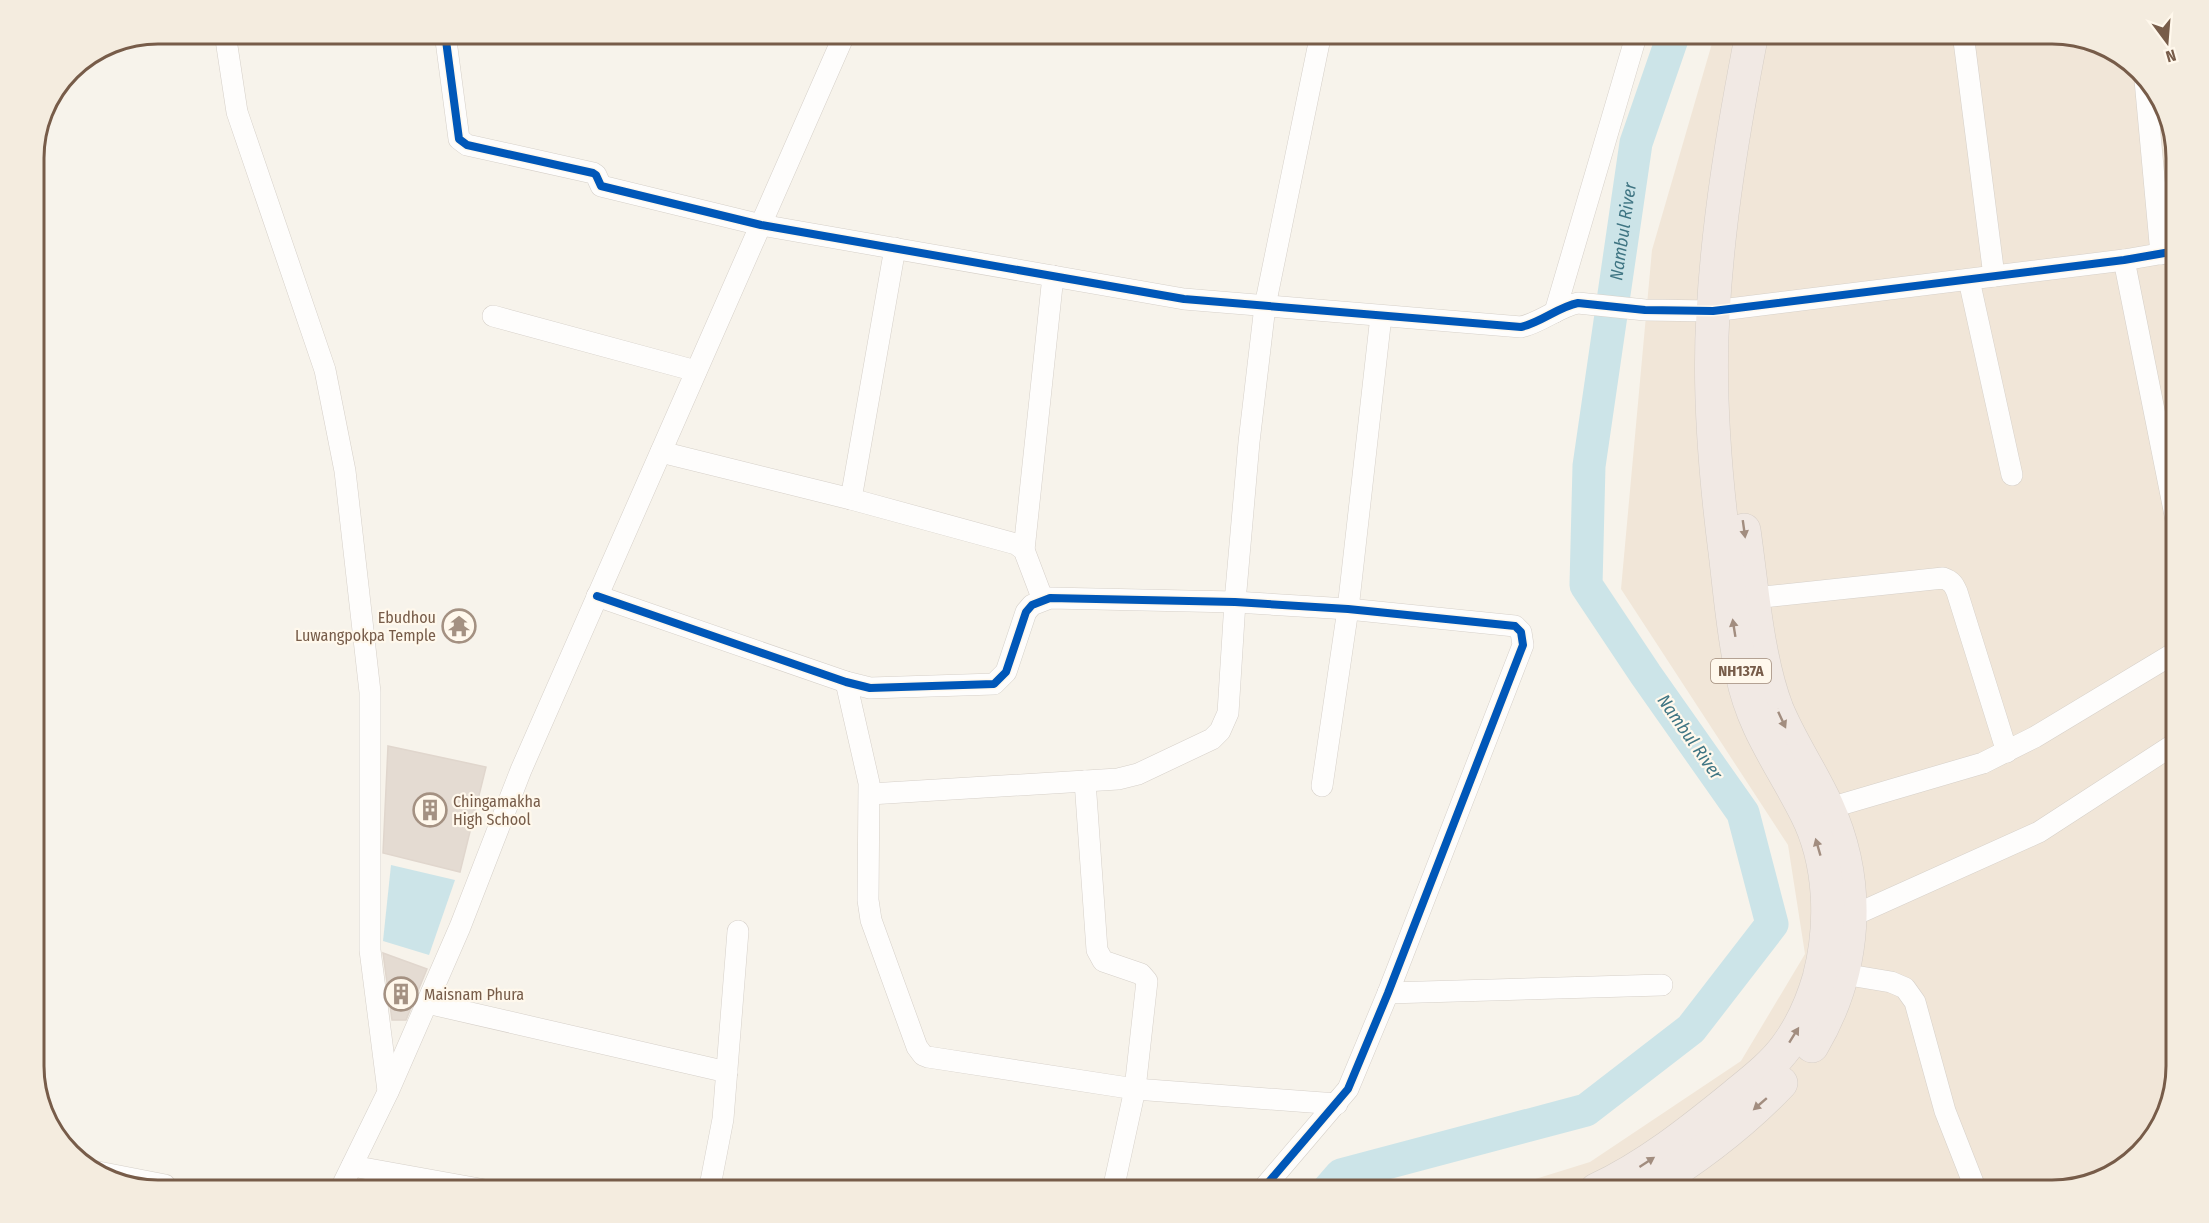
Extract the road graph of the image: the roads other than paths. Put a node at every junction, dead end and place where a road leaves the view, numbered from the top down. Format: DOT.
graph roads {
  1 [pos="227,44"];
  2 [pos="446,44"];
  3 [pos="840,44"];
  4 [pos="1319,44"];
  5 [pos="1634,44"];
  6 [pos="1750,44"];
  7 [pos="1771,44"];
  8 [pos="1965,44"];
  9 [pos="2147,96"];
  10 [pos="761,225"];
  11 [pos="2165,230"];
  12 [pos="895,248"];
  13 [pos="2165,253"];
  14 [pos="2124,260"];
  15 [pos="1053,276"];
  16 [pos="1994,276"];
  17 [pos="1969,280"];
  18 [pos="1265,306"];
  19 [pos="1724,309"];
  20 [pos="1556,312"];
  21 [pos="493,316"];
  22 [pos="1381,316"];
  23 [pos="696,371"];
  24 [pos="661,452"];
  25 [pos="2165,467"];
  26 [pos="2012,475"];
  27 [pos="851,499"];
  28 [pos="1024,550"];
  29 [pos="597,596"];
  30 [pos="1754,598"];
  31 [pos="1043,600"];
  32 [pos="1235,602"];
  33 [pos="1348,609"];
  34 [pos="2166,658"];
  35 [pos="846,682"];
  36 [pos="2166,750"];
  37 [pos="2007,752"];
  38 [pos="1084,782"];
  39 [pos="1322,786"];
  40 [pos="870,794"];
  41 [pos="1817,811"];
  42 [pos="1850,917"];
  43 [pos="738,931"];
  44 [pos="1843,974"];
  45 [pos="1662,985"];
  46 [pos="1388,993"];
  47 [pos="427,1003"];
  48 [pos="727,1072"];
  49 [pos="1135,1089"];
  50 [pos="388,1092"];
  51 [pos="1337,1104"];
  52 [pos="352,1166"];
  53 [pos="345,1180"];
  54 [pos="430,1180"];
  55 [pos="711,1180"];
  56 [pos="1115,1180"];
  57 [pos="1271,1180"];
  58 [pos="1615,1180"];
  59 [pos="1661,1180"];
  60 [pos="1972,1180"];
  1 -- 50 [label="street"];
  2 -- 10 [label="street"];
  3 -- 10 [label="street"];
  4 -- 18 [label="street"];
  5 -- 20 [label="street"];
  6 -- 19 [label="highway, NH137A"];
  7 -- 19 [label="highway, NH137A"];
  8 -- 16 [label="street"];
  9 -- 11 [label="street"];
  10 -- 12 [label="street"];
  10 -- 23 [label="street"];
  12 -- 15 [label="street"];
  12 -- 27 [label="street"];
  13 -- 14 [label="street"];
  14 -- 16 [label="street"];
  14 -- 25 [label="street"];
  15 -- 18 [label="street"];
  15 -- 28 [label="street"];
  16 -- 17 [label="street"];
  17 -- 19 [label="street"];
  17 -- 26 [label="street"];
  18 -- 22 [label="street"];
  18 -- 32 [label="street"];
  19 -- 20 [label="street"];
  19 -- 30 [label="highway, NH137A, one-way"];
  41 -- 19 [label="highway, NH137A, one-way"];
  20 -- 22 [label="street"];
  21 -- 23 [label="street"];
  22 -- 33 [label="street"];
  23 -- 24 [label="street"];
  24 -- 27 [label="street"];
  24 -- 29 [label="street"];
  27 -- 28 [label="street"];
  28 -- 31 [label="street"];
  29 -- 35 [label="street"];
  29 -- 47 [label="street"];
  30 -- 37 [label="street"];
  30 -- 41 [label="highway, NH137A, one-way"];
  31 -- 32 [label="street"];
  31 -- 35 [label="street"];
  32 -- 33 [label="street"];
  32 -- 38 [label="street"];
  33 -- 39 [label="street"];
  33 -- 46 [label="street"];
  34 -- 37 [label="street"];
  35 -- 40 [label="street"];
  36 -- 42 [label="street"];
  37 -- 41 [label="street"];
  38 -- 40 [label="street"];
  38 -- 49 [label="street"];
  40 -- 49 [label="street"];
  41 -- 42 [label="highway, NH137A"];
  58 -- 41 [label="highway, NH137A, one-way"];
  42 -- 44 [label="highway, NH137A"];
  43 -- 48 [label="street"];
  44 -- 59 [label="highway, NH137A, one-way"];
  44 -- 60 [label="street"];
  45 -- 46 [label="street"];
  46 -- 51 [label="street"];
  47 -- 48 [label="street"];
  47 -- 50 [label="street"];
  48 -- 55 [label="street"];
  49 -- 51 [label="street"];
  49 -- 56 [label="street"];
  50 -- 52 [label="street"];
  51 -- 57 [label="street"];
  52 -- 53 [label="street"];
  52 -- 54 [label="street"];
}
